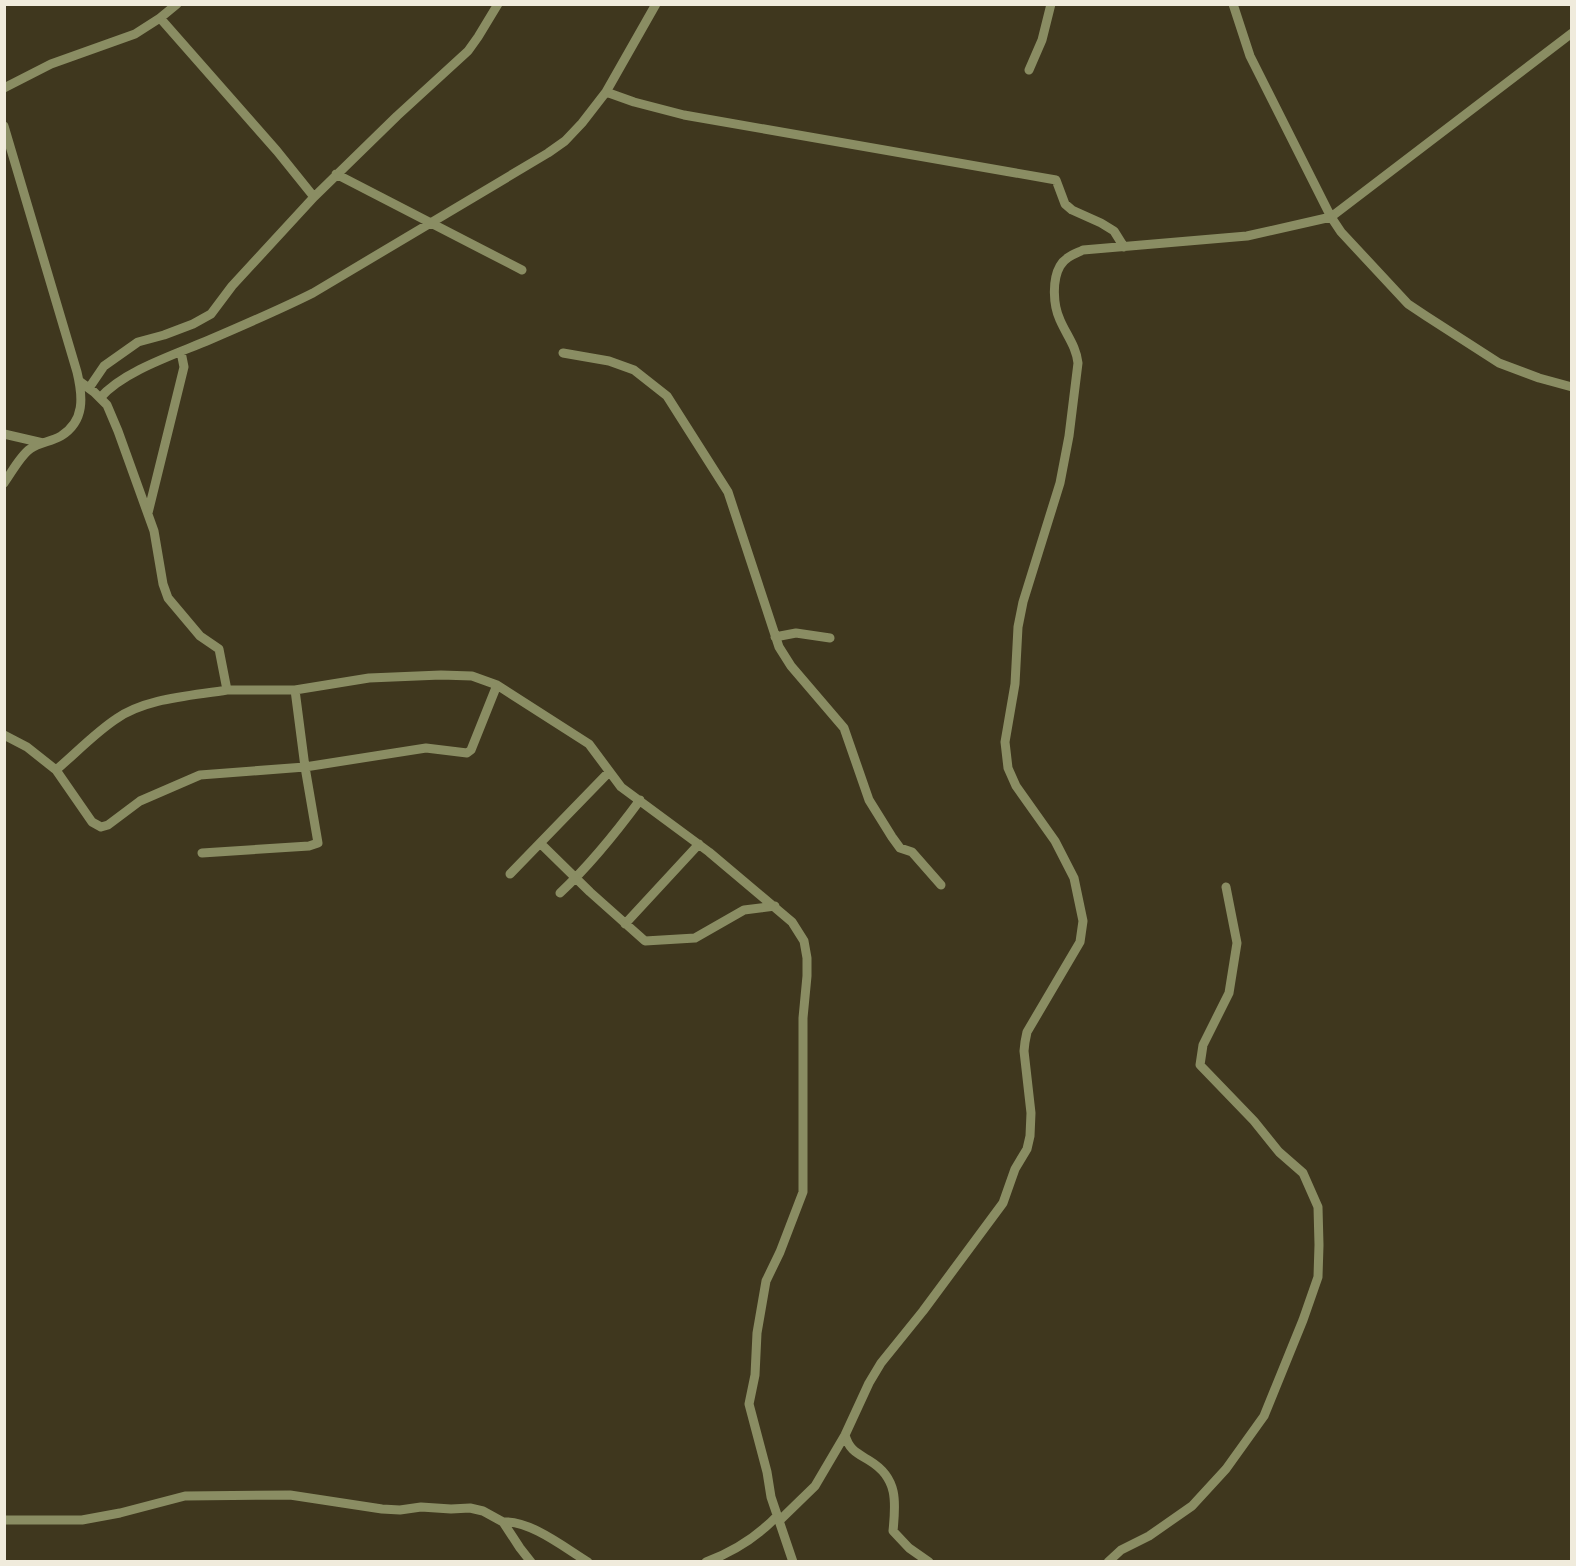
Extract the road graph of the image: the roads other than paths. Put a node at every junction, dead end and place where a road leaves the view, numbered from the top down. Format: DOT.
graph roads {
  1 [pos="177,4"];
  2 [pos="498,4"];
  3 [pos="656,4"];
  4 [pos="1051,4"];
  5 [pos="1233,4"];
  6 [pos="160,18"];
  7 [pos="1572,33"];
  8 [pos="1029,70"];
  9 [pos="4,88"];
  10 [pos="606,92"];
  11 [pos="4,126"];
  12 [pos="336,174"];
  13 [pos="314,197"];
  14 [pos="1330,217"];
  15 [pos="428,223"];
  16 [pos="1124,247"];
  17 [pos="522,270"];
  18 [pos="181,352"];
  19 [pos="562,353"];
  20 [pos="79,381"];
  21 [pos="1572,387"];
  22 [pos="89,388"];
  23 [pos="100,398"];
  24 [pos="6,435"];
  25 [pos="44,443"];
  26 [pos="4,483"];
  27 [pos="148,513"];
  28 [pos="775,637"];
  29 [pos="830,638"];
  30 [pos="497,685"];
  31 [pos="226,690"];
  32 [pos="295,690"];
  33 [pos="4,735"];
  34 [pos="305,766"];
  35 [pos="56,770"];
  36 [pos="609,772"];
  37 [pos="640,800"];
  38 [pos="540,843"];
  39 [pos="699,844"];
  40 [pos="202,853"];
  41 [pos="510,874"];
  42 [pos="576,878"];
  43 [pos="941,885"];
  44 [pos="1226,887"];
  45 [pos="560,893"];
  46 [pos="774,906"];
  47 [pos="625,924"];
  48 [pos="845,1435"];
  49 [pos="778,1519"];
  50 [pos="4,1520"];
  51 [pos="503,1522"];
  52 [pos="926,1561"];
  53 [pos="531,1562"];
  54 [pos="588,1562"];
  55 [pos="706,1562"];
  56 [pos="793,1562"];
  57 [pos="1108,1562"];
  1 -- 6 [label="street"];
  2 -- 12 [label="street"];
  3 -- 10 [label="street"];
  4 -- 8 [label="street"];
  5 -- 14 [label="street"];
  6 -- 9 [label="street"];
  6 -- 13 [label="street"];
  7 -- 14 [label="street"];
  10 -- 15 [label="street"];
  10 -- 16 [label="street"];
  11 -- 20 [label="street"];
  12 -- 13 [label="street"];
  12 -- 15 [label="street"];
  13 -- 22 [label="street"];
  14 -- 16 [label="street"];
  14 -- 21 [label="street"];
  15 -- 17 [label="street"];
  15 -- 18 [label="street"];
  16 -- 48 [label="street"];
  18 -- 23 [label="street"];
  18 -- 27 [label="street"];
  19 -- 28 [label="street"];
  20 -- 22 [label="street"];
  20 -- 25 [label="street"];
  22 -- 23 [label="street"];
  23 -- 27 [label="street"];
  24 -- 25 [label="street"];
  25 -- 26 [label="street"];
  27 -- 31 [label="street"];
  28 -- 29 [label="street"];
  28 -- 43 [label="street"];
  30 -- 32 [label="street"];
  30 -- 34 [label="street"];
  30 -- 36 [label="street"];
  31 -- 32 [label="street"];
  31 -- 35 [label="street"];
  32 -- 34 [label="street"];
  33 -- 35 [label="street"];
  34 -- 35 [label="street"];
  34 -- 40 [label="street"];
  36 -- 37 [label="street"];
  36 -- 38 [label="street"];
  37 -- 39 [label="street"];
  37 -- 42 [label="street"];
  38 -- 41 [label="street"];
  38 -- 42 [label="street"];
  39 -- 46 [label="street"];
  39 -- 47 [label="street"];
  42 -- 45 [label="street"];
  42 -- 47 [label="street"];
  44 -- 57 [label="street"];
  46 -- 47 [label="street"];
  46 -- 49 [label="street"];
  48 -- 49 [label="street"];
  48 -- 52 [label="street"];
  49 -- 55 [label="street"];
  49 -- 56 [label="street"];
  50 -- 51 [label="street"];
  51 -- 53 [label="street"];
  51 -- 54 [label="street"];
}
